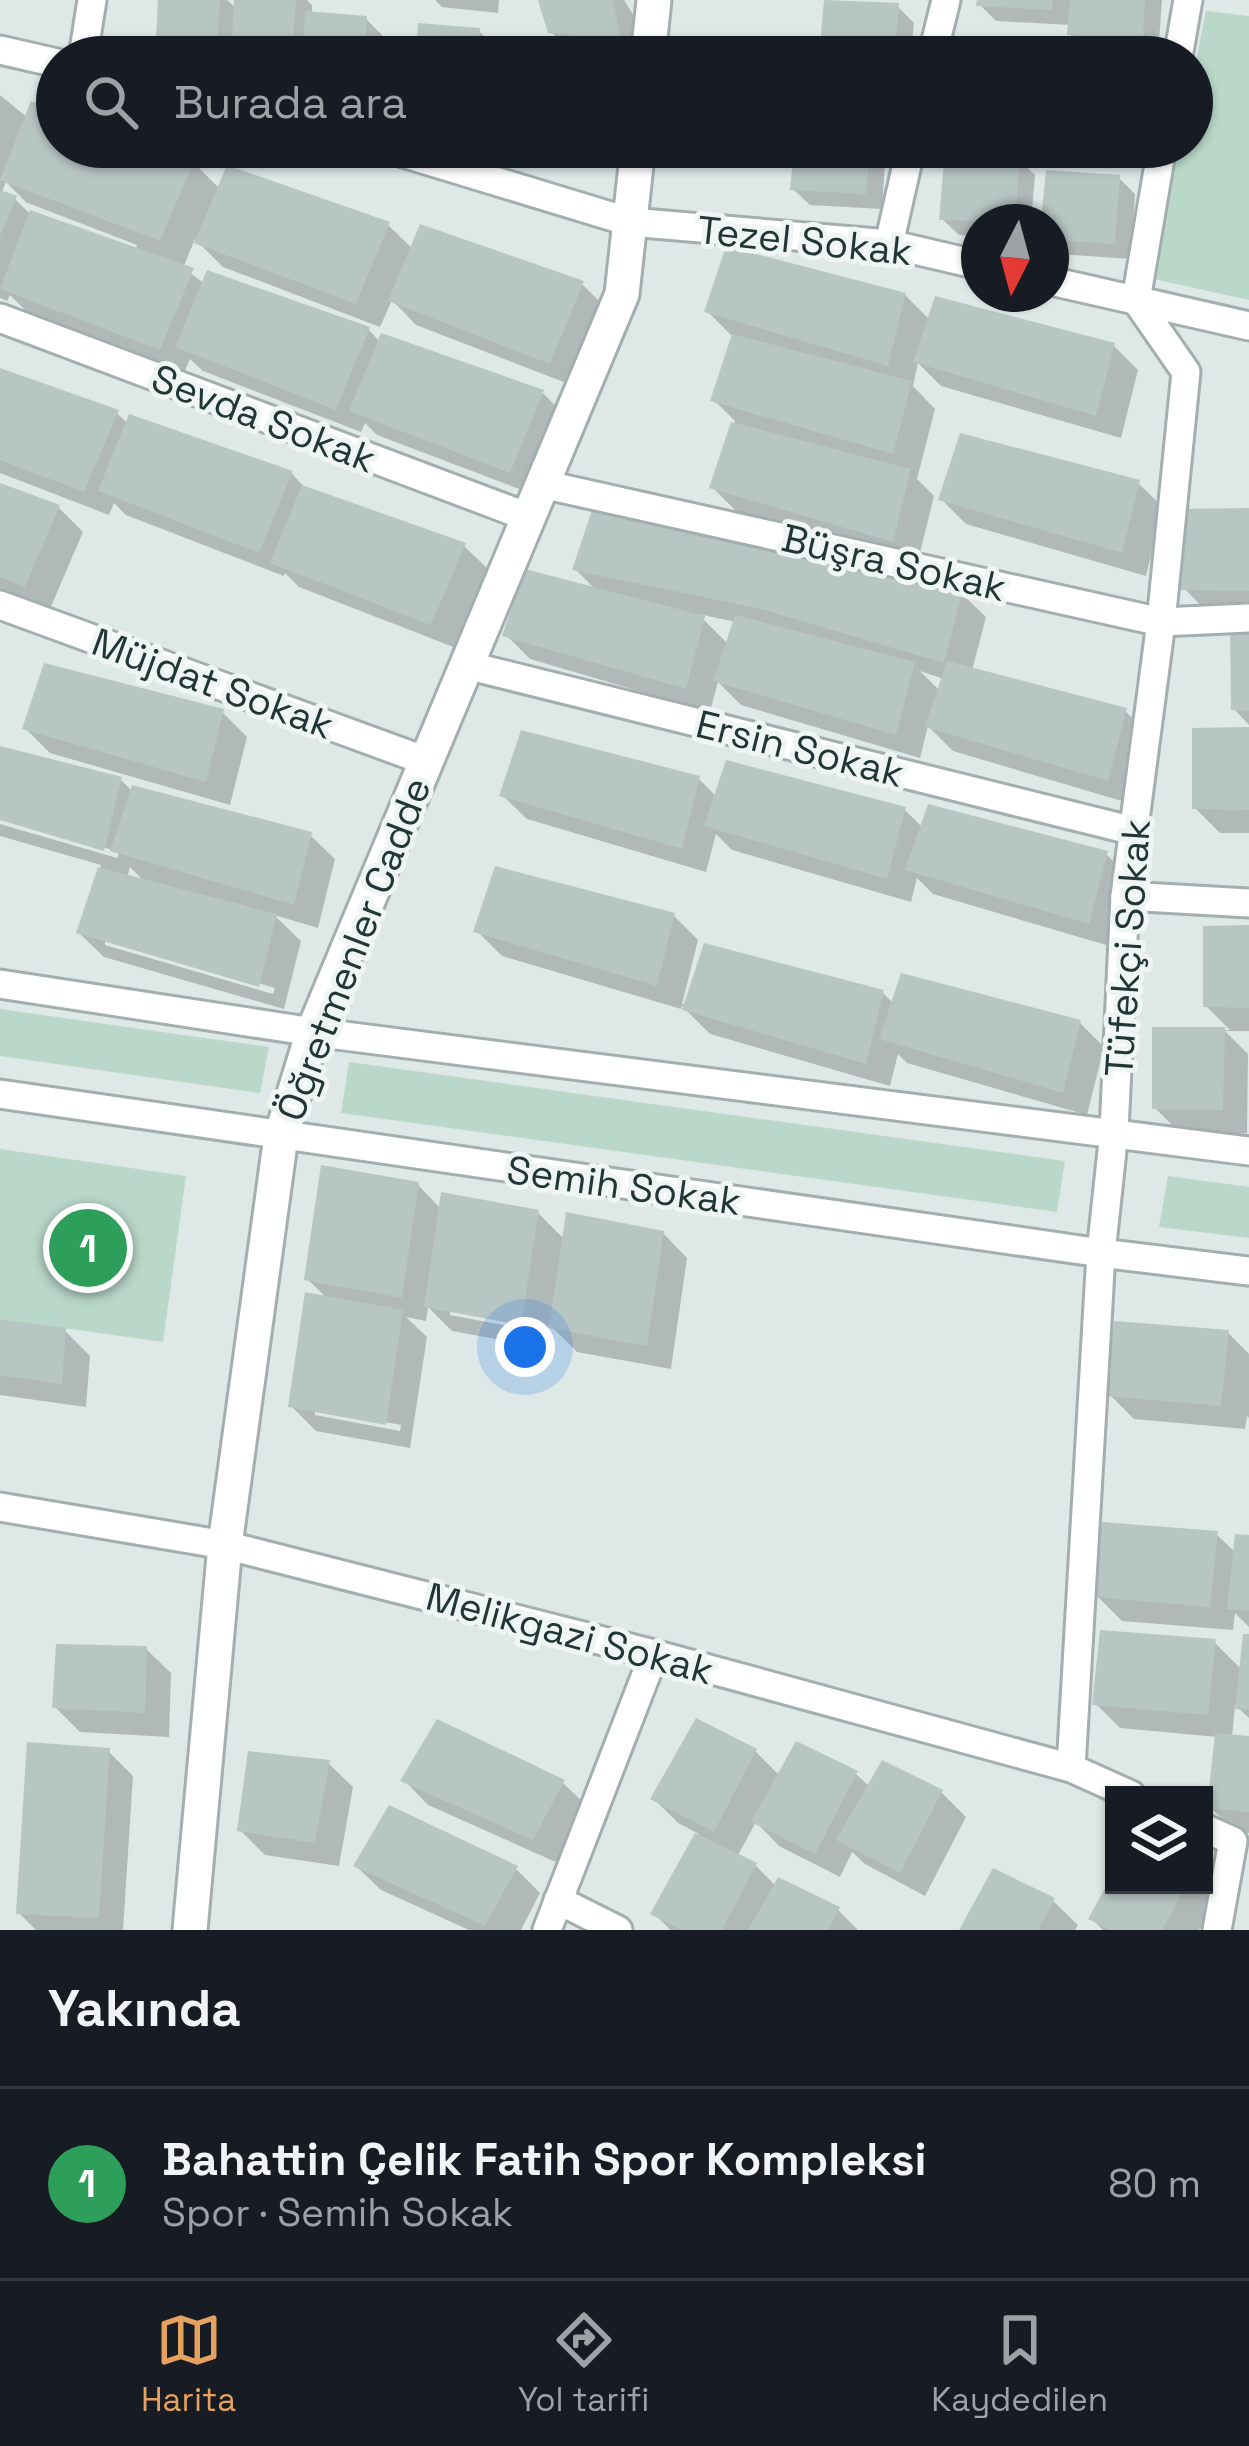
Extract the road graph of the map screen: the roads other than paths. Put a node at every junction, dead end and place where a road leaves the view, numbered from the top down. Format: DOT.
graph roads {
  1 [pos="92,0"];
  2 [pos="654,0"];
  3 [pos="946,0"];
  4 [pos="1188,0"];
  5 [pos="86,36"];
  6 [pos="650,36"];
  7 [pos="937,36"];
  8 [pos="1182,36"];
  9 [pos="0,50"];
  10 [pos="36,58"];
  11 [pos="452,168"];
  12 [pos="636,168"];
  13 [pos="906,168"];
  14 [pos="1158,168"];
  15 [pos="630,222"];
  16 [pos="889,244"];
  17 [pos="961,261"];
  18 [pos="1069,285"];
  19 [pos="1136,300"];
  20 [pos="0,318"];
  21 [pos="1249,326"];
  22 [pos="542,484"];
  23 [pos="528,518"];
  24 [pos="0,605"];
  25 [pos="1249,618"];
  26 [pos="1161,622"];
  27 [pos="466,665"];
  28 [pos="426,761"];
  29 [pos="1134,831"];
  30 [pos="1125,896"];
  31 [pos="1249,903"];
  32 [pos="0,984"];
  33 [pos="313,1032"];
  34 [pos="0,1094"];
  35 [pos="1114,1132"];
  36 [pos="281,1136"];
  37 [pos="1249,1151"];
  38 [pos="1101,1253"];
  39 [pos="1249,1271"];
  40 [pos="0,1507"];
  41 [pos="225,1545"];
  42 [pos="654,1654"];
  43 [pos="1071,1768"];
  44 [pos="1111,1786"];
  45 [pos="1213,1832"];
  46 [pos="558,1900"];
  47 [pos="190,1930"];
  48 [pos="547,1930"];
  49 [pos="618,1930"];
  50 [pos="1217,1930"];
  1 -- 5 [label="street"];
  2 -- 6 [label="street"];
  3 -- 7 [label="street"];
  4 -- 8 [label="street"];
  9 -- 10 [label="street"];
  11 -- 15 [label="street, Tezel Sokak"];
  12 -- 15 [label="street, Öğretmenler Cadde"];
  13 -- 16 [label="street"];
  14 -- 19 [label="street"];
  15 -- 16 [label="street, Tezel Sokak"];
  15 -- 22 [label="street, Öğretmenler Cadde"];
  16 -- 17 [label="street, Tezel Sokak"];
  18 -- 19 [label="street"];
  19 -- 21 [label="street"];
  19 -- 26 [label="street, Tüfekçi Sokak"];
  20 -- 23 [label="street, Sevda Sokak"];
  22 -- 23 [label="street, Öğretmenler Cadde"];
  22 -- 26 [label="street, Büşra Sokak"];
  23 -- 27 [label="street, Öğretmenler Cadde"];
  24 -- 28 [label="street, Müjdat Sokak"];
  25 -- 26 [label="street, Büşra Sokak"];
  26 -- 29 [label="street, Tüfekçi Sokak"];
  27 -- 28 [label="street, Öğretmenler Cadde"];
  27 -- 29 [label="street, Ersin Sokak"];
  28 -- 33 [label="street, Öğretmenler Cadde"];
  29 -- 30 [label="street, Tüfekçi Sokak"];
  30 -- 31 [label="street"];
  30 -- 35 [label="street, Tüfekçi Sokak"];
  32 -- 33 [label="street"];
  33 -- 35 [label="street"];
  33 -- 36 [label="street, Öğretmenler Cadde"];
  34 -- 36 [label="street, Semih Sokak"];
  35 -- 37 [label="street"];
  35 -- 38 [label="street, Tüfekçi Sokak"];
  36 -- 38 [label="street, Semih Sokak"];
  36 -- 41 [label="street, Öğretmenler Cadde"];
  38 -- 39 [label="street, Semih Sokak"];
  38 -- 43 [label="street, Tüfekçi Sokak"];
  40 -- 41 [label="street, Melikgazi Sokak"];
  41 -- 42 [label="street, Melikgazi Sokak"];
  41 -- 47 [label="street, Öğretmenler Cadde"];
  42 -- 43 [label="street, Melikgazi Sokak"];
  42 -- 46 [label="street"];
  43 -- 44 [label="street, Melikgazi Sokak"];
  45 -- 50 [label="street"];
  46 -- 48 [label="street"];
  46 -- 49 [label="street"];
}
